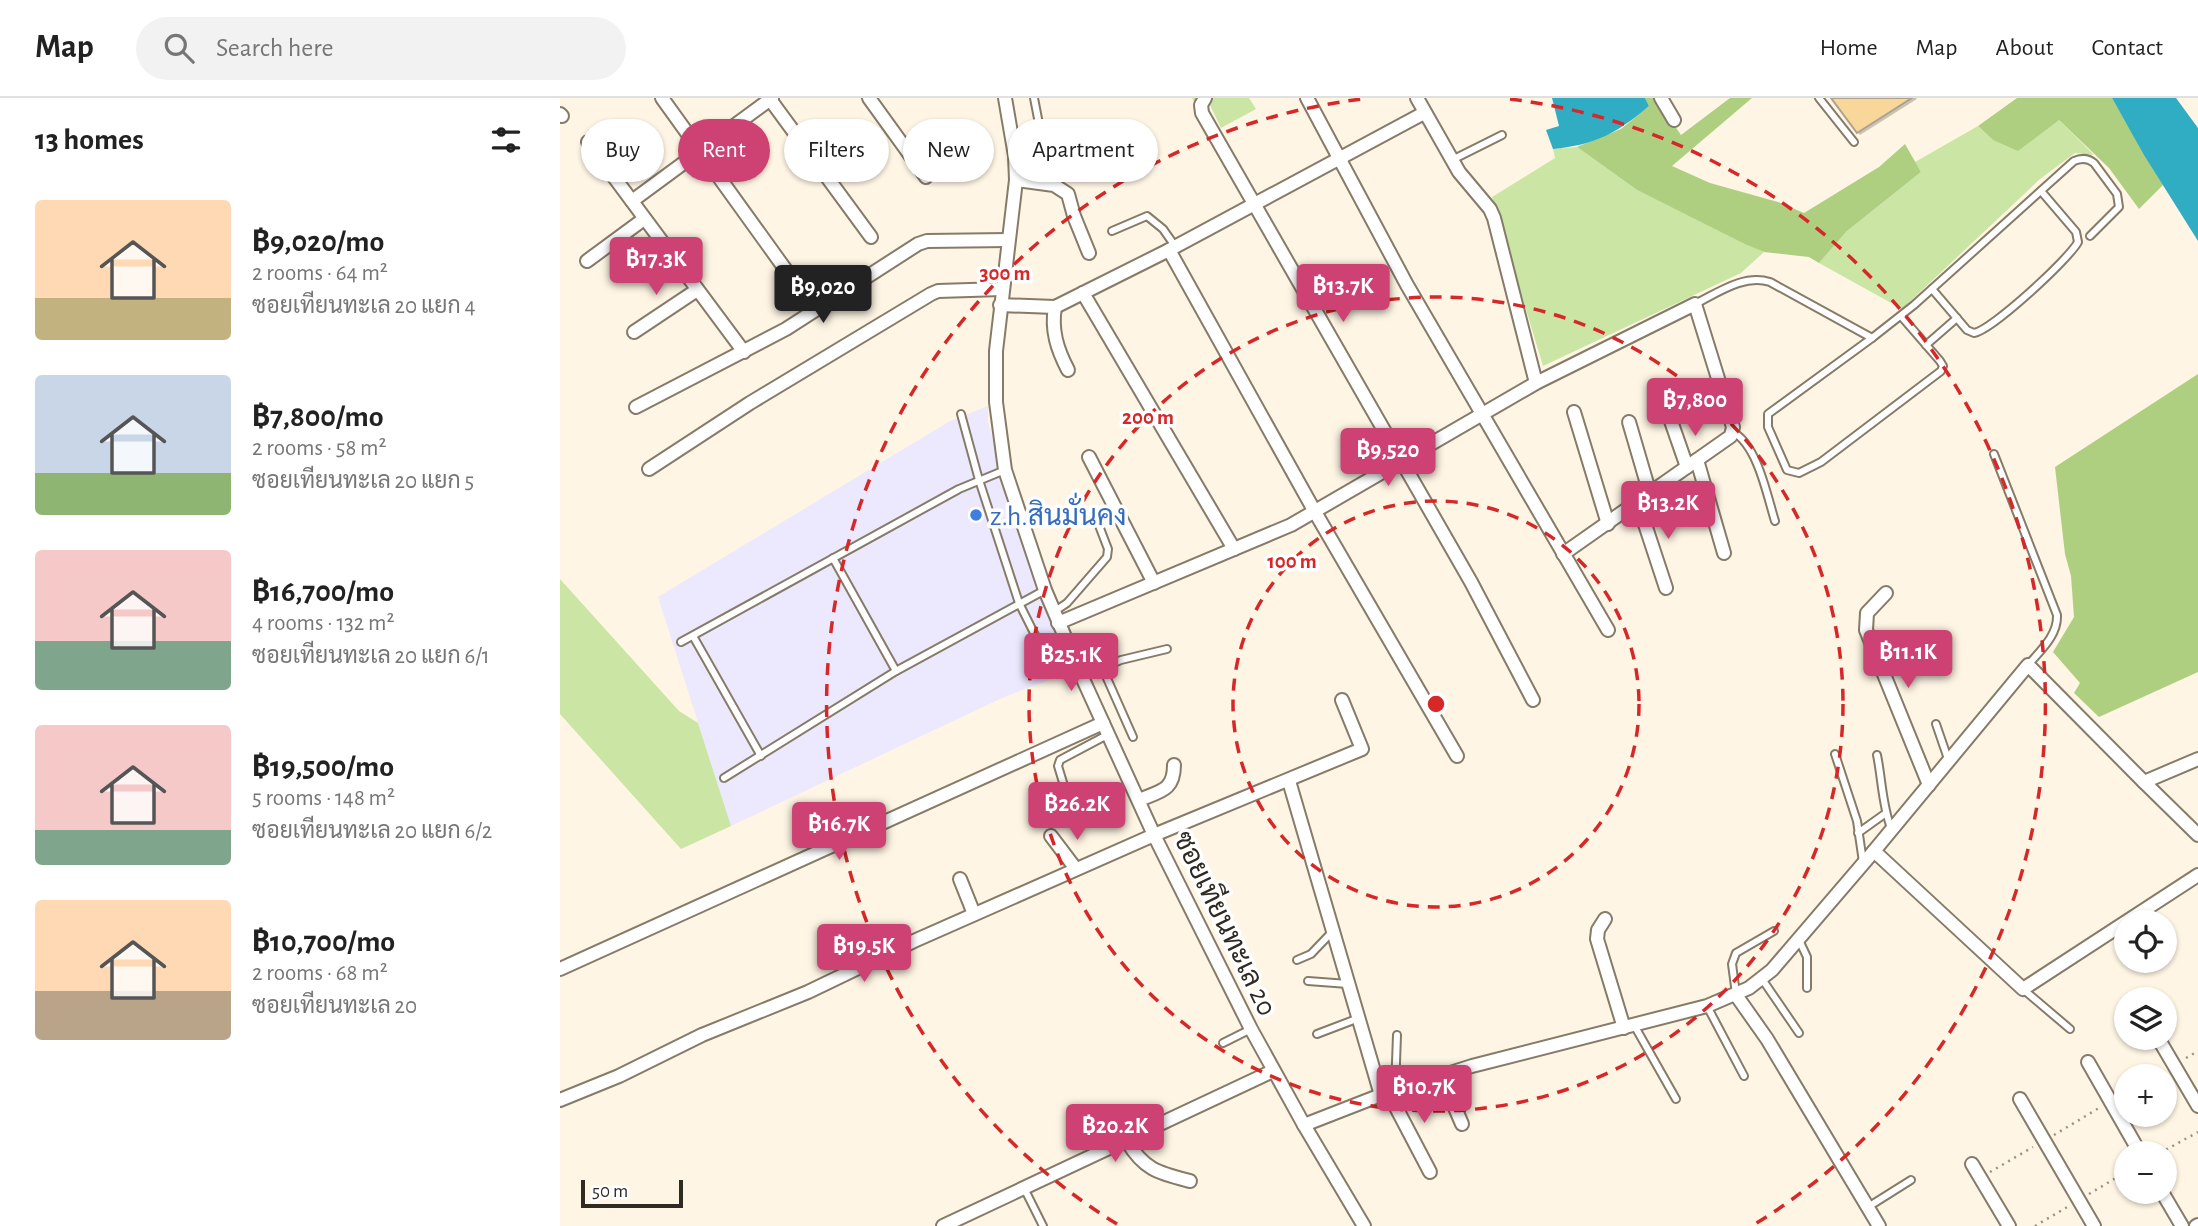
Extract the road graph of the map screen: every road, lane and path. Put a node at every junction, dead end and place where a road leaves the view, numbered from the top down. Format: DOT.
graph roads {
  1 [pos="662,98"];
  2 [pos="869,98"];
  3 [pos="1005,98"];
  4 [pos="1034,98"];
  5 [pos="1205,98"];
  6 [pos="1307,98"];
  7 [pos="1417,98"];
  8 [pos="1661,98"];
  9 [pos="1819,98"];
  10 [pos="771,99"];
  11 [pos="1424,113"];
  12 [pos="744,119"];
  13 [pos="1009,119"];
  14 [pos="1038,119"];
  15 [pos="678,120"];
  16 [pos="1674,120"];
  17 [pos="1503,135"];
  18 [pos="1854,142"];
  19 [pos="903,145"];
  20 [pos="1339,158"];
  21 [pos="1452,160"];
  22 [pos="678,168"];
  23 [pos="618,182"];
  24 [pos="723,182"];
  25 [pos="1016,182"];
  26 [pos="1031,182"];
  27 [pos="2041,191"];
  28 [pos="632,201"];
  29 [pos="1254,203"];
  30 [pos="644,219"];
  31 [pos="1112,231"];
  32 [pos="2090,236"];
  33 [pos="871,237"];
  34 [pos="1008,240"];
  35 [pos="1172,248"];
  36 [pos="1089,253"];
  37 [pos="587,261"];
  38 [pos="788,273"];
  39 [pos="1002,289"];
  40 [pos="1932,289"];
  41 [pos="696,290"];
  42 [pos="1083,293"];
  43 [pos="1695,304"];
  44 [pos="1000,305"];
  45 [pos="1055,307"];
  46 [pos="1901,316"];
  47 [pos="1957,318"];
  48 [pos="634,332"];
  49 [pos="1872,338"];
  50 [pos="1926,345"];
  51 [pos="744,352"];
  52 [pos="1068,370"];
  53 [pos="1536,383"];
  54 [pos="636,407"];
  55 [pos="1574,412"];
  56 [pos="961,414"];
  57 [pos="1482,415"];
  58 [pos="1671,421"];
  59 [pos="1629,422"];
  60 [pos="1733,432"];
  61 [pos="1994,453"];
  62 [pos="1089,457"];
  63 [pos="1402,461"];
  64 [pos="1692,463"];
  65 [pos="649,469"];
  66 [pos="1005,470"];
  67 [pos="979,480"];
  68 [pos="1650,494"];
  69 [pos="1638,503"];
  70 [pos="1315,512"];
  71 [pos="1775,522"];
  72 [pos="1098,523"];
  73 [pos="1608,524"];
  74 [pos="1234,549"];
  75 [pos="1724,553"];
  76 [pos="1563,554"];
  77 [pos="834,558"];
  78 [pos="1154,583"];
  79 [pos="1666,588"];
  80 [pos="1045,590"];
  81 [pos="1886,593"];
  82 [pos="1019,603"];
  83 [pos="1056,618"];
  84 [pos="1608,630"];
  85 [pos="693,636"];
  86 [pos="681,642"];
  87 [pos="1167,649"];
  88 [pos="1050,665"];
  89 [pos="2028,665"];
  90 [pos="1102,667"];
  91 [pos="896,671"];
  92 [pos="1082,677"];
  93 [pos="1342,700"];
  94 [pos="1534,700"];
  95 [pos="1936,724"];
  96 [pos="1106,729"];
  97 [pos="1133,737"];
  98 [pos="1835,754"];
  99 [pos="1457,755"];
  100 [pos="1877,755"];
  101 [pos="761,756"];
  102 [pos="2198,759"];
  103 [pos="1948,761"];
  104 [pos="1174,765"];
  105 [pos="724,778"];
  106 [pos="1289,780"];
  107 [pos="2144,782"];
  108 [pos="1929,785"];
  109 [pos="1065,789"];
  110 [pos="1139,800"];
  111 [pos="1886,814"];
  112 [pos="1892,830"];
  113 [pos="1858,833"];
  114 [pos="1154,835"];
  115 [pos="2198,835"];
  116 [pos="1051,836"];
  117 [pos="1874,851"];
  118 [pos="1863,864"];
  119 [pos="1076,869"];
  120 [pos="2198,875"];
  121 [pos="960,879"];
  122 [pos="974,914"];
  123 [pos="1605,919"];
  124 [pos="1333,931"];
  125 [pos="1774,931"];
  126 [pos="1798,939"];
  127 [pos="1297,960"];
  128 [pos="560,969"];
  129 [pos="1762,979"];
  130 [pos="1308,981"];
  131 [pos="1349,984"];
  132 [pos="1807,988"];
  133 [pos="2023,989"];
  134 [pos="1736,995"];
  135 [pos="1707,1006"];
  136 [pos="1359,1018"];
  137 [pos="1629,1026"];
  138 [pos="1251,1029"];
  139 [pos="2070,1029"];
  140 [pos="1799,1033"];
  141 [pos="1317,1034"];
  142 [pos="1397,1035"];
  143 [pos="1223,1043"];
  144 [pos="2165,1050"];
  145 [pos="2088,1062"];
  146 [pos="1273,1071"];
  147 [pos="1451,1073"];
  148 [pos="1744,1076"];
  149 [pos="1388,1092"];
  150 [pos="2020,1099"];
  151 [pos="560,1100"];
  152 [pos="1676,1100"];
  153 [pos="2198,1106"];
  154 [pos="1462,1124"];
  155 [pos="1304,1125"];
  156 [pos="2198,1132"];
  157 [pos="1127,1141"];
  158 [pos="2133,1141"];
  159 [pos="2177,1144"];
  160 [pos="1972,1164"];
  161 [pos="1430,1172"];
  162 [pos="1911,1180"];
  163 [pos="1190,1181"];
  164 [pos="1024,1188"];
  165 [pos="2169,1204"];
  166 [pos="1868,1207"];
  167 [pos="943,1226"];
  168 [pos="1043,1226"];
  169 [pos="1364,1226"];
  170 [pos="1879,1226"];
  171 [pos="2009,1226"];
  172 [pos="2094,1226"];
  173 [pos="2182,1226"];
  1 -- 15 [label="street"];
  2 -- 19 [label="street"];
  3 -- 13 [label="street, ซอยเทียนทะเล 20"];
  4 -- 14 [label="lane"];
  5 -- 29 [label="street"];
  6 -- 20 [label="street"];
  7 -- 11 [label="street"];
  8 -- 16 [label="street"];
  9 -- 18 [label="lane"];
  10 -- 12 [label="street"];
  10 -- 33 [label="street"];
  11 -- 20 [label="street"];
  11 -- 21 [label="street"];
  17 -- 21 [label="lane"];
  20 -- 29 [label="street"];
  20 -- 57 [label="street"];
  21 -- 53 [label="street"];
  22 -- 28 [label="street"];
  23 -- 28 [label="street"];
  24 -- 38 [label="street"];
  25 -- 34 [label="street, ซอยเทียนทะเล 20"];
  26 -- 36 [label="street"];
  27 -- 32 [label="lane"];
  27 -- 40 [label="lane"];
  27 -- 47 [label="lane"];
  28 -- 30 [label="street"];
  29 -- 35 [label="street"];
  29 -- 63 [label="street"];
  30 -- 37 [label="street"];
  30 -- 41 [label="street"];
  31 -- 35 [label="lane"];
  34 -- 39 [label="street, ซอยเทียนทะเล 20"];
  34 -- 51 [label="street"];
  35 -- 42 [label="street"];
  35 -- 70 [label="street"];
  39 -- 44 [label="street, ซอยเทียนทะเล 20"];
  39 -- 65 [label="street"];
  40 -- 46 [label="lane"];
  40 -- 47 [label="lane"];
  41 -- 48 [label="street"];
  41 -- 51 [label="street"];
  42 -- 45 [label="street"];
  42 -- 74 [label="street"];
  43 -- 49 [label="lane"];
  43 -- 53 [label="street"];
  43 -- 60 [label="street"];
  44 -- 45 [label="street"];
  44 -- 66 [label="street, ซอยเทียนทะเล 20"];
  45 -- 52 [label="street"];
  46 -- 49 [label="lane"];
  46 -- 50 [label="lane"];
  47 -- 50 [label="lane"];
  49 -- 50 [label="lane"];
  51 -- 54 [label="street"];
  53 -- 57 [label="street"];
  55 -- 73 [label="street"];
  56 -- 67 [label="lane"];
  57 -- 63 [label="street"];
  57 -- 76 [label="street"];
  58 -- 64 [label="street"];
  59 -- 68 [label="street"];
  60 -- 64 [label="street"];
  60 -- 71 [label="lane"];
  61 -- 89 [label="lane"];
  62 -- 78 [label="street"];
  63 -- 70 [label="street"];
  63 -- 94 [label="street"];
  64 -- 68 [label="street"];
  64 -- 75 [label="street"];
  66 -- 67 [label="lane"];
  66 -- 80 [label="street, ซอยเทียนทะเล 20"];
  67 -- 77 [label="lane"];
  67 -- 82 [label="lane"];
  68 -- 69 [label="street"];
  69 -- 73 [label="street"];
  69 -- 79 [label="street"];
  70 -- 74 [label="street"];
  70 -- 99 [label="street"];
  72 -- 83 [label="lane"];
  73 -- 76 [label="street"];
  74 -- 78 [label="street"];
  76 -- 84 [label="street"];
  77 -- 85 [label="lane"];
  77 -- 91 [label="lane"];
  78 -- 83 [label="street"];
  80 -- 82 [label="lane"];
  80 -- 83 [label="street, ซอยเทียนทะเล 20"];
  81 -- 108 [label="street"];
  82 -- 88 [label="lane"];
  82 -- 91 [label="lane"];
  83 -- 92 [label="street, ซอยเทียนทะเล 20"];
  85 -- 86 [label="lane"];
  85 -- 101 [label="lane"];
  87 -- 90 [label="lane"];
  89 -- 103 [label="street"];
  89 -- 107 [label="street"];
  90 -- 92 [label="lane"];
  90 -- 97 [label="lane"];
  91 -- 101 [label="lane"];
  92 -- 96 [label="street, ซอยเทียนทะเล 20"];
  93 -- 106 [label="street"];
  95 -- 103 [label="lane"];
  96 -- 109 [label="lane"];
  96 -- 110 [label="street, ซอยเทียนทะเล 20"];
  96 -- 128 [label="street"];
  98 -- 113 [label="lane"];
  100 -- 111 [label="lane"];
  101 -- 105 [label="lane"];
  102 -- 107 [label="street"];
  103 -- 108 [label="street"];
  104 -- 110 [label="street"];
  106 -- 114 [label="street"];
  106 -- 124 [label="street"];
  107 -- 115 [label="street"];
  108 -- 112 [label="street"];
  110 -- 114 [label="street, ซอยเทียนทะเล 20"];
  111 -- 112 [label="lane"];
  111 -- 113 [label="lane"];
  112 -- 117 [label="street"];
  113 -- 118 [label="lane"];
  114 -- 119 [label="street"];
  114 -- 138 [label="street, ซอยเทียนทะเล 20"];
  116 -- 119 [label="street"];
  117 -- 118 [label="street"];
  117 -- 133 [label="street"];
  118 -- 126 [label="street"];
  119 -- 122 [label="street"];
  120 -- 133 [label="street"];
  121 -- 122 [label="street"];
  122 -- 151 [label="street"];
  123 -- 137 [label="street"];
  124 -- 127 [label="lane"];
  124 -- 131 [label="street"];
  125 -- 134 [label="lane"];
  126 -- 129 [label="street"];
  126 -- 132 [label="lane"];
  129 -- 134 [label="street"];
  129 -- 140 [label="lane"];
  130 -- 131 [label="lane"];
  131 -- 136 [label="street"];
  133 -- 139 [label="lane"];
  134 -- 135 [label="street"];
  134 -- 166 [label="street"];
  135 -- 137 [label="street"];
  135 -- 148 [label="lane"];
  136 -- 141 [label="lane"];
  136 -- 149 [label="street"];
  137 -- 147 [label="street"];
  137 -- 152 [label="lane"];
  138 -- 143 [label="lane"];
  138 -- 146 [label="street, ซอยเทียนทะเล 20"];
  142 -- 149 [label="lane"];
  144 -- 153 [label="street"];
  145 -- 158 [label="street"];
  146 -- 155 [label="street, ซอยเทียนทะเล 20"];
  146 -- 157 [label="street"];
  147 -- 149 [label="street"];
  147 -- 154 [label="street"];
  149 -- 155 [label="street"];
  149 -- 161 [label="street"];
  150 -- 172 [label="street"];
  155 -- 169 [label="street, ซอยเทียนทะเล 20"];
  156 -- 159 [label="path"];
  157 -- 163 [label="street"];
  157 -- 164 [label="street"];
  160 -- 171 [label="street"];
  162 -- 166 [label="lane"];
  164 -- 167 [label="street"];
  164 -- 168 [label="lane"];
  165 -- 173 [label="street"];
  166 -- 170 [label="street"];
}
